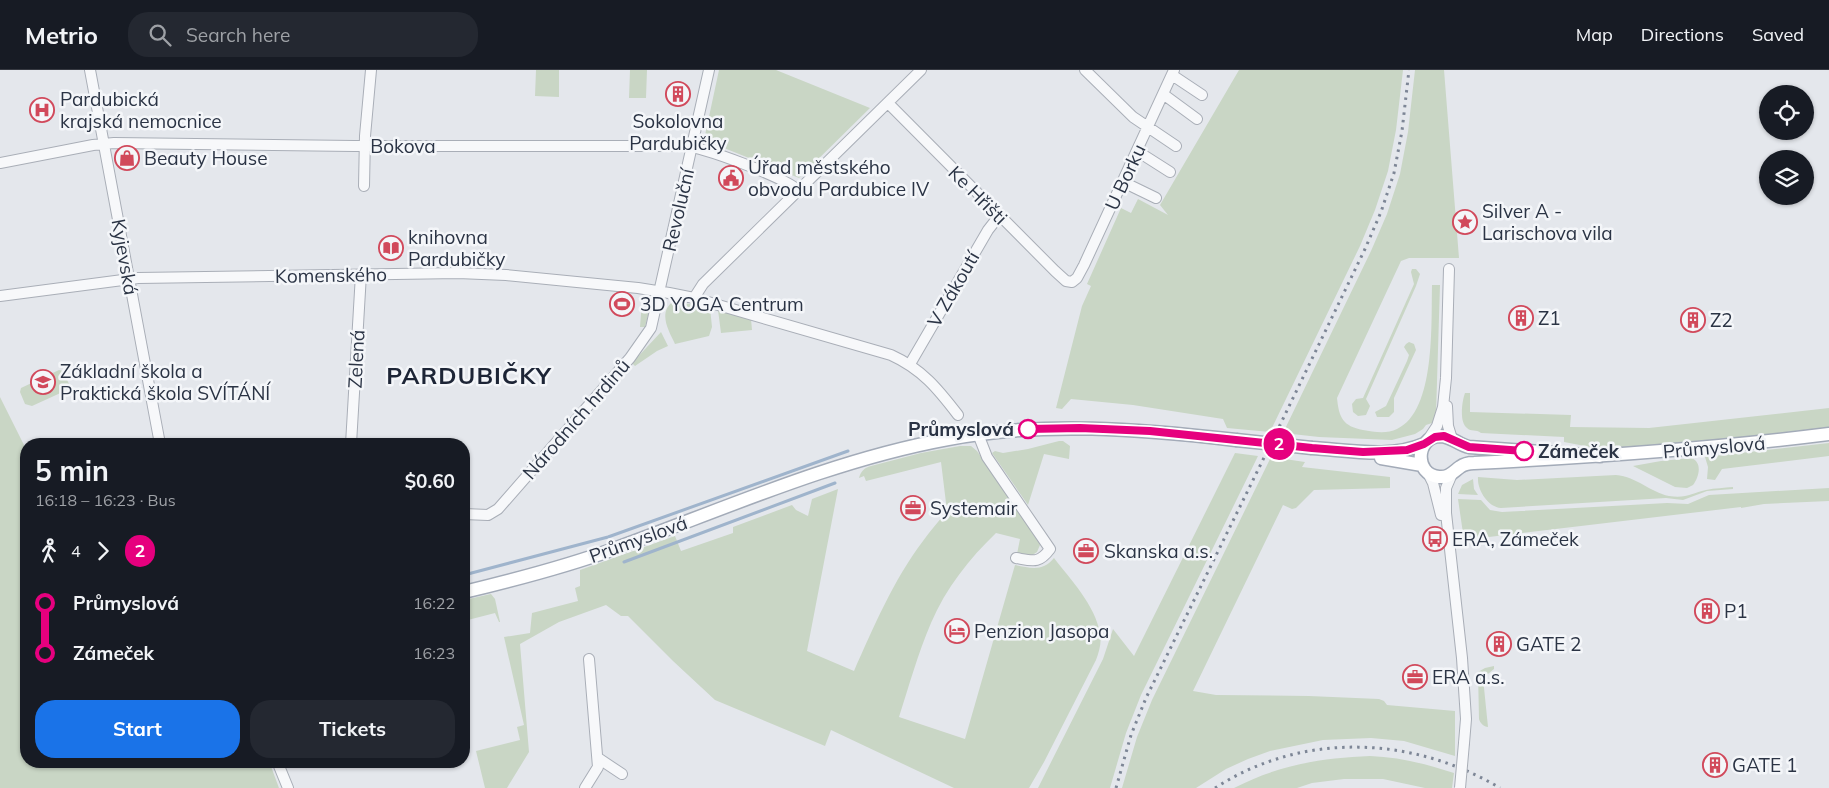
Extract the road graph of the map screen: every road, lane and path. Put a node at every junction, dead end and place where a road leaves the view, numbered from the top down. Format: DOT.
graph roads {
  1 [pos="90,70"];
  2 [pos="371,70"];
  3 [pos="710,70"];
  4 [pos="921,70"];
  5 [pos="1086,70"];
  6 [pos="1173,72"];
  7 [pos="1163,94"];
  8 [pos="1202,95"];
  9 [pos="888,103"];
  10 [pos="1198,119"];
  11 [pos="1149,126"];
  12 [pos="104,143"];
  13 [pos="365,146"];
  14 [pos="692,146"];
  15 [pos="1176,146"];
  16 [pos="1137,151"];
  17 [pos="0,163"];
  18 [pos="1170,172"];
  19 [pos="1123,182"];
  20 [pos="364,186"];
  21 [pos="798,190"];
  22 [pos="1156,198"];
  23 [pos="999,216"];
  24 [pos="1449,269"];
  25 [pos="361,274"];
  26 [pos="129,278"];
  27 [pos="1072,282"];
  28 [pos="660,291"];
  29 [pos="0,296"];
  30 [pos="694,298"];
  31 [pos="910,364"];
  32 [pos="1446,378"];
  33 [pos="958,415"];
  34 [pos="978,434"];
  35 [pos="1829,434"];
  36 [pos="159,438"];
  37 [pos="351,438"];
  38 [pos="1454,441"];
  39 [pos="1426,443"];
  40 [pos="1312,448"];
  41 [pos="1600,456"];
  42 [pos="1424,468"];
  43 [pos="1453,473"];
  44 [pos="470,514"];
  45 [pos="1016,558"];
  46 [pos="1451,570"];
  47 [pos="470,591"];
  48 [pos="589,659"];
  49 [pos="598,758"];
  50 [pos="280,768"];
  51 [pos="622,774"];
  52 [pos="288,788"];
  53 [pos="585,788"];
  54 [pos="1460,788"];
  1 -- 12 [label="street, Kyjevská"];
  2 -- 13 [label="street"];
  3 -- 14 [label="street, Revoluční"];
  4 -- 9 [label="street"];
  5 -- 11 [label="street"];
  6 -- 7 [label="street, U Borku"];
  6 -- 8 [label="street"];
  7 -- 10 [label="street"];
  7 -- 11 [label="street, U Borku"];
  9 -- 21 [label="street"];
  9 -- 23 [label="street, Ke Hřišti"];
  11 -- 15 [label="street"];
  11 -- 16 [label="street, U Borku"];
  12 -- 13 [label="street, Bokova"];
  12 -- 17 [label="street, Bokova"];
  12 -- 26 [label="street, Kyjevská"];
  13 -- 14 [label="street, Bokova"];
  13 -- 20 [label="street"];
  14 -- 21 [label="street, Bokova"];
  14 -- 28 [label="street, Revoluční"];
  16 -- 18 [label="street"];
  16 -- 19 [label="street, U Borku"];
  19 -- 22 [label="street"];
  19 -- 27 [label="street, U Borku"];
  21 -- 30 [label="street"];
  23 -- 27 [label="street, Ke Hřišti"];
  23 -- 31 [label="street, V Zákoutí"];
  24 -- 32 [label="street"];
  25 -- 26 [label="street, Komenského"];
  25 -- 28 [label="street, Komenského"];
  25 -- 37 [label="street, Zelená"];
  26 -- 29 [label="street, Komenského"];
  26 -- 36 [label="street, Kyjevská"];
  28 -- 30 [label="street, Komenského"];
  28 -- 44 [label="street, Národních hrdinů"];
  30 -- 31 [label="street, Komenského"];
  31 -- 33 [label="street, Komenského"];
  32 -- 38 [label="street"];
  32 -- 39 [label="street"];
  34 -- 40 [label="main road, Průmyslová, bridge"];
  34 -- 45 [label="street"];
  34 -- 47 [label="main road, Průmyslová"];
  35 -- 41 [label="main road, Průmyslová"];
  38 -- 39 [label="main road, Průmyslová"];
  38 -- 41 [label="main road, Průmyslová"];
  38 -- 43 [label="main road"];
  39 -- 40 [label="main road, Průmyslová"];
  39 -- 42 [label="main road"];
  40 -- 42 [label="main road, Průmyslová"];
  41 -- 43 [label="main road, Průmyslová"];
  42 -- 43 [label="main road, Průmyslová"];
  42 -- 46 [label="street"];
  43 -- 46 [label="street"];
  46 -- 54 [label="street, bridge"];
  48 -- 49 [label="street"];
  49 -- 51 [label="street"];
  49 -- 53 [label="street"];
  50 -- 52 [label="street"];
}
